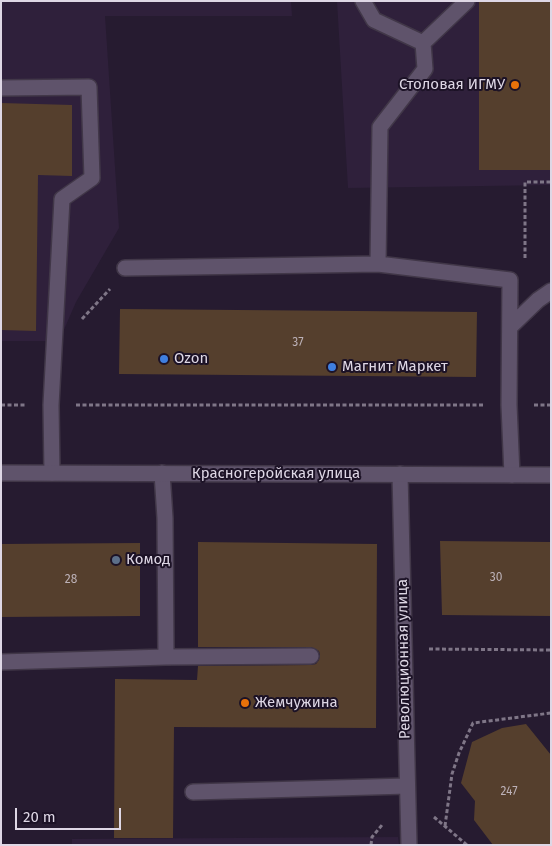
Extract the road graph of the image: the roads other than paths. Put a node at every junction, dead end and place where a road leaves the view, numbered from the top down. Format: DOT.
graph roads {
  1 [pos="363,1"];
  2 [pos="467,1"];
  3 [pos="423,42"];
  4 [pos="1,88"];
  5 [pos="378,264"];
  6 [pos="125,268"];
  7 [pos="551,291"];
  8 [pos="510,327"];
  9 [pos="1,473"];
  10 [pos="52,473"];
  11 [pos="162,473"];
  12 [pos="400,474"];
  13 [pos="512,474"];
  14 [pos="551,475"];
  15 [pos="311,656"];
  16 [pos="166,657"];
  17 [pos="1,662"];
  18 [pos="408,786"];
  19 [pos="194,792"];
  20 [pos="409,845"];
  1 -- 3 [label="street"];
  2 -- 3 [label="street"];
  3 -- 5 [label="street"];
  4 -- 10 [label="street"];
  5 -- 6 [label="street"];
  5 -- 8 [label="street"];
  7 -- 8 [label="street"];
  8 -- 13 [label="street"];
  9 -- 10 [label="street, Красногеройская улица"];
  10 -- 11 [label="street, Красногеройская улица"];
  11 -- 12 [label="street, Красногеройская улица"];
  11 -- 16 [label="street"];
  12 -- 13 [label="street, Красногеройская улица"];
  12 -- 18 [label="street, Революционная улица"];
  13 -- 14 [label="street, Красногеройская улица"];
  15 -- 16 [label="street"];
  16 -- 17 [label="street"];
  18 -- 19 [label="street"];
  18 -- 20 [label="street, Революционная улица"];
}
